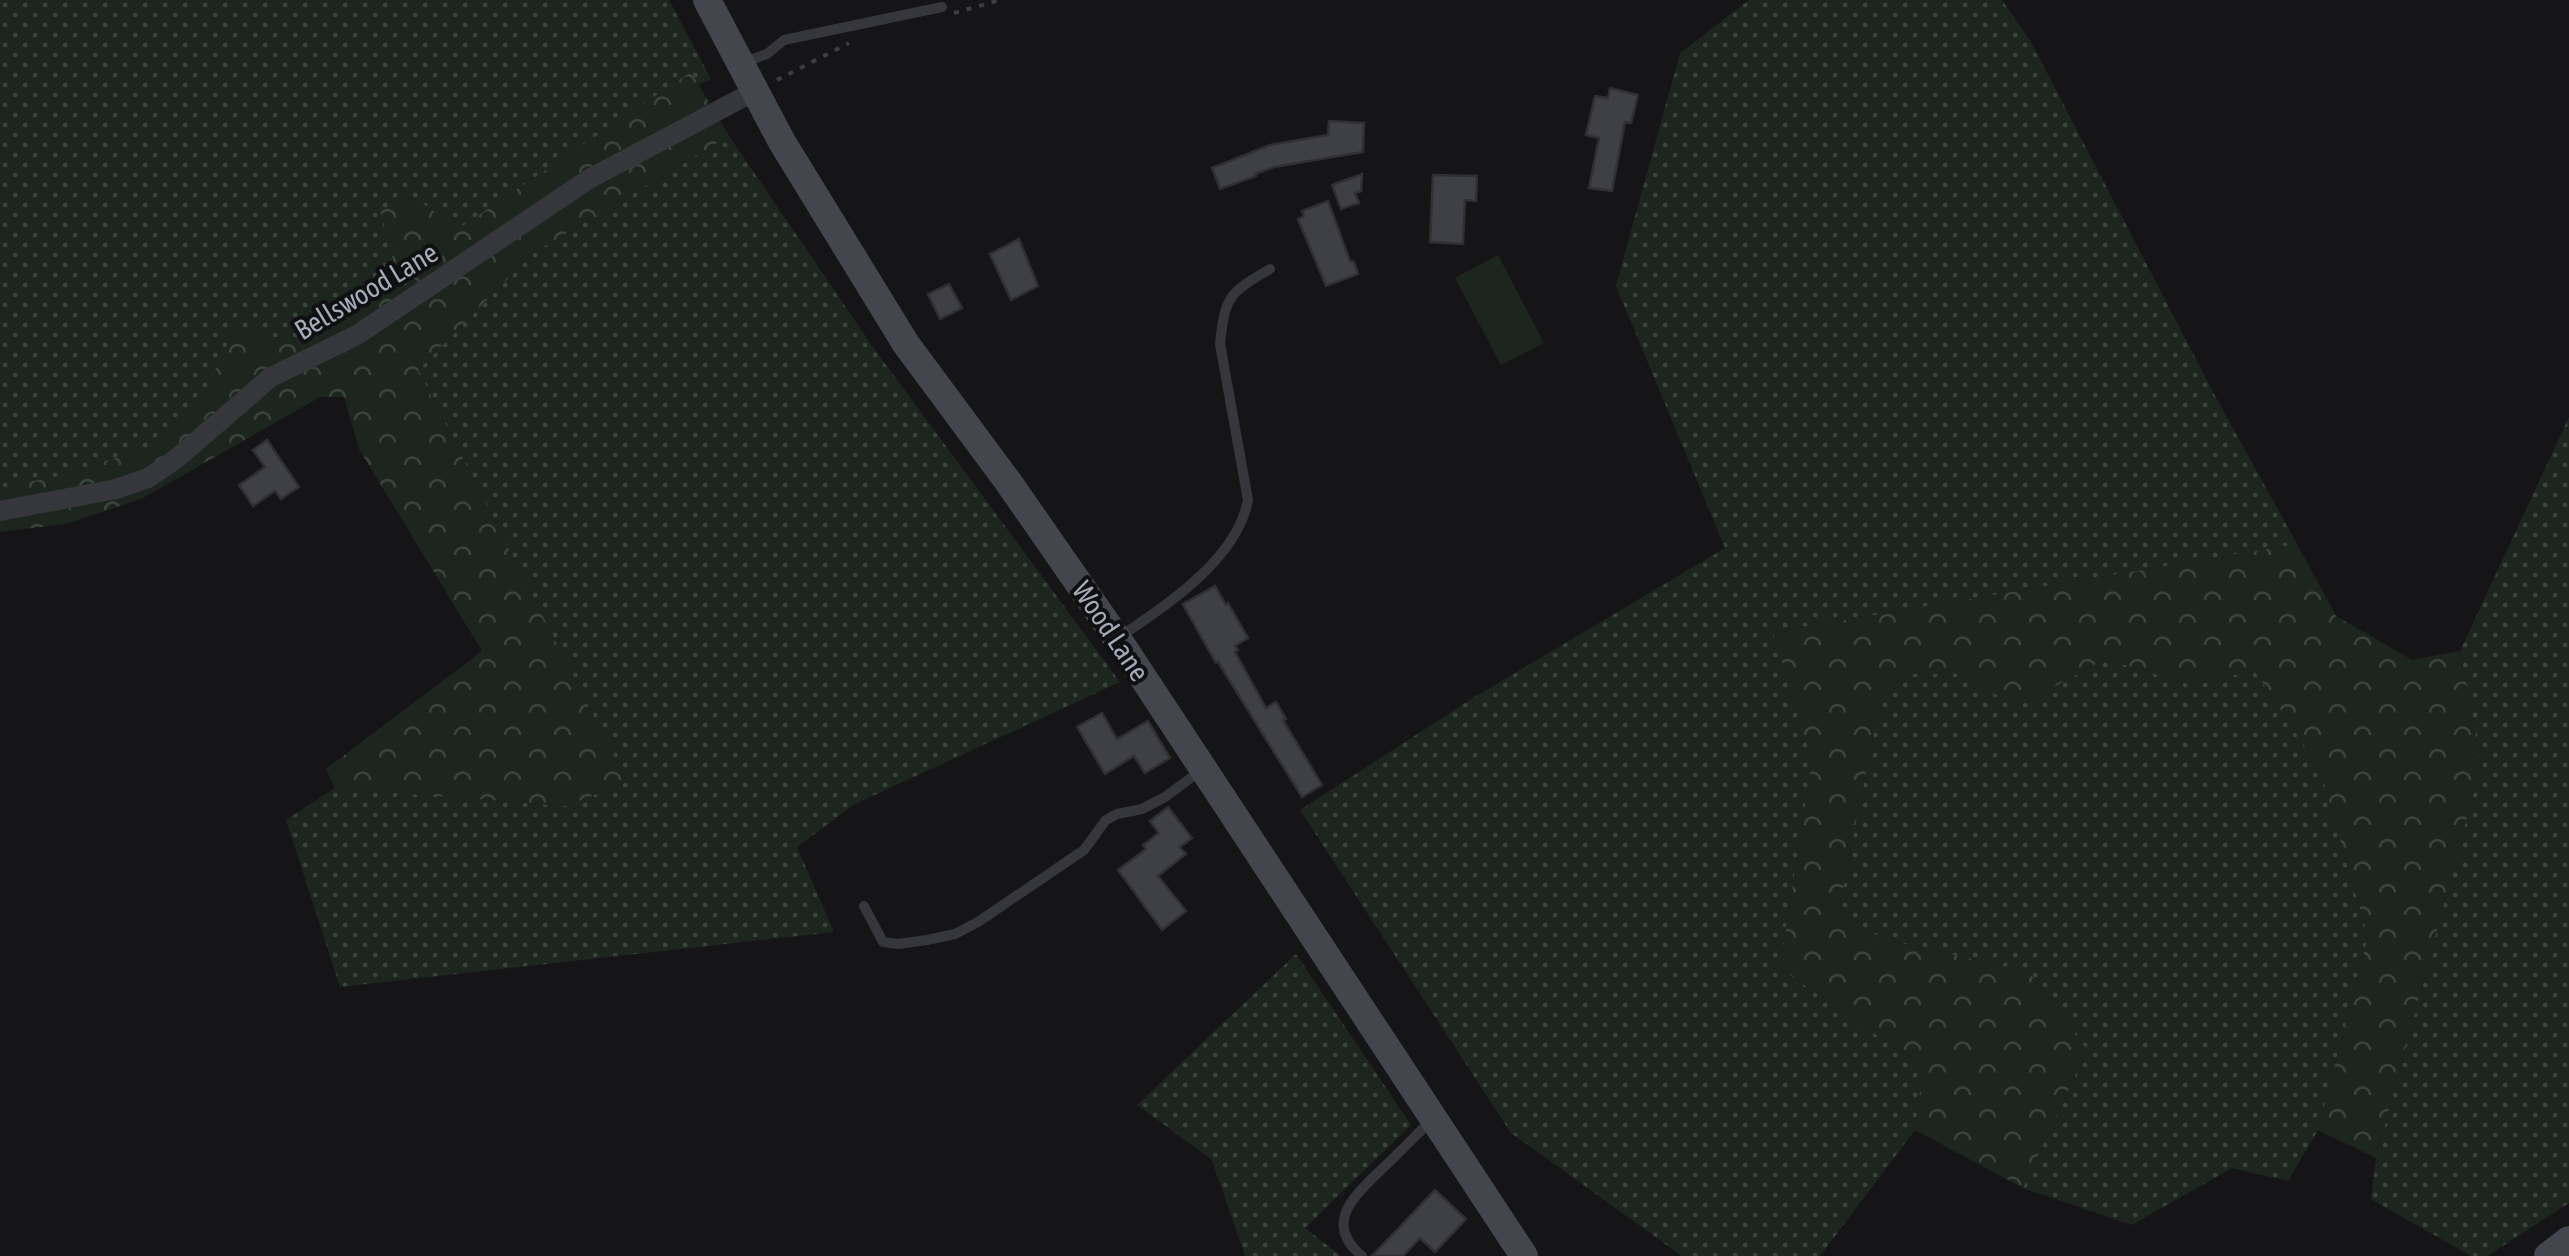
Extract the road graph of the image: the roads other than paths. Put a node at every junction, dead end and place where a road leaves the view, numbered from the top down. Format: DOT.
graph roads {
  1 [pos="707,0"];
  2 [pos="943,12"];
  3 [pos="741,63"];
  4 [pos="755,91"];
  5 [pos="1270,269"];
  6 [pos="0,511"];
  7 [pos="1117,639"];
  8 [pos="1204,769"];
  9 [pos="864,906"];
  10 [pos="1434,1118"];
  11 [pos="2569,1240"];
  12 [pos="1362,1256"];
  13 [pos="1524,1256"];
  14 [pos="2548,1256"];
  1 -- 3 [label="street, Wood Lane"];
  2 -- 3 [label="lane"];
  3 -- 4 [label="street, Wood Lane"];
  4 -- 6 [label="street, Bellswood Lane"];
  4 -- 7 [label="street, Wood Lane"];
  5 -- 7 [label="lane"];
  7 -- 8 [label="street, Wood Lane"];
  8 -- 9 [label="lane"];
  8 -- 10 [label="street, Wood Lane"];
  10 -- 12 [label="lane"];
  10 -- 13 [label="street, Wood Lane"];
  11 -- 14 [label="street"];
}
